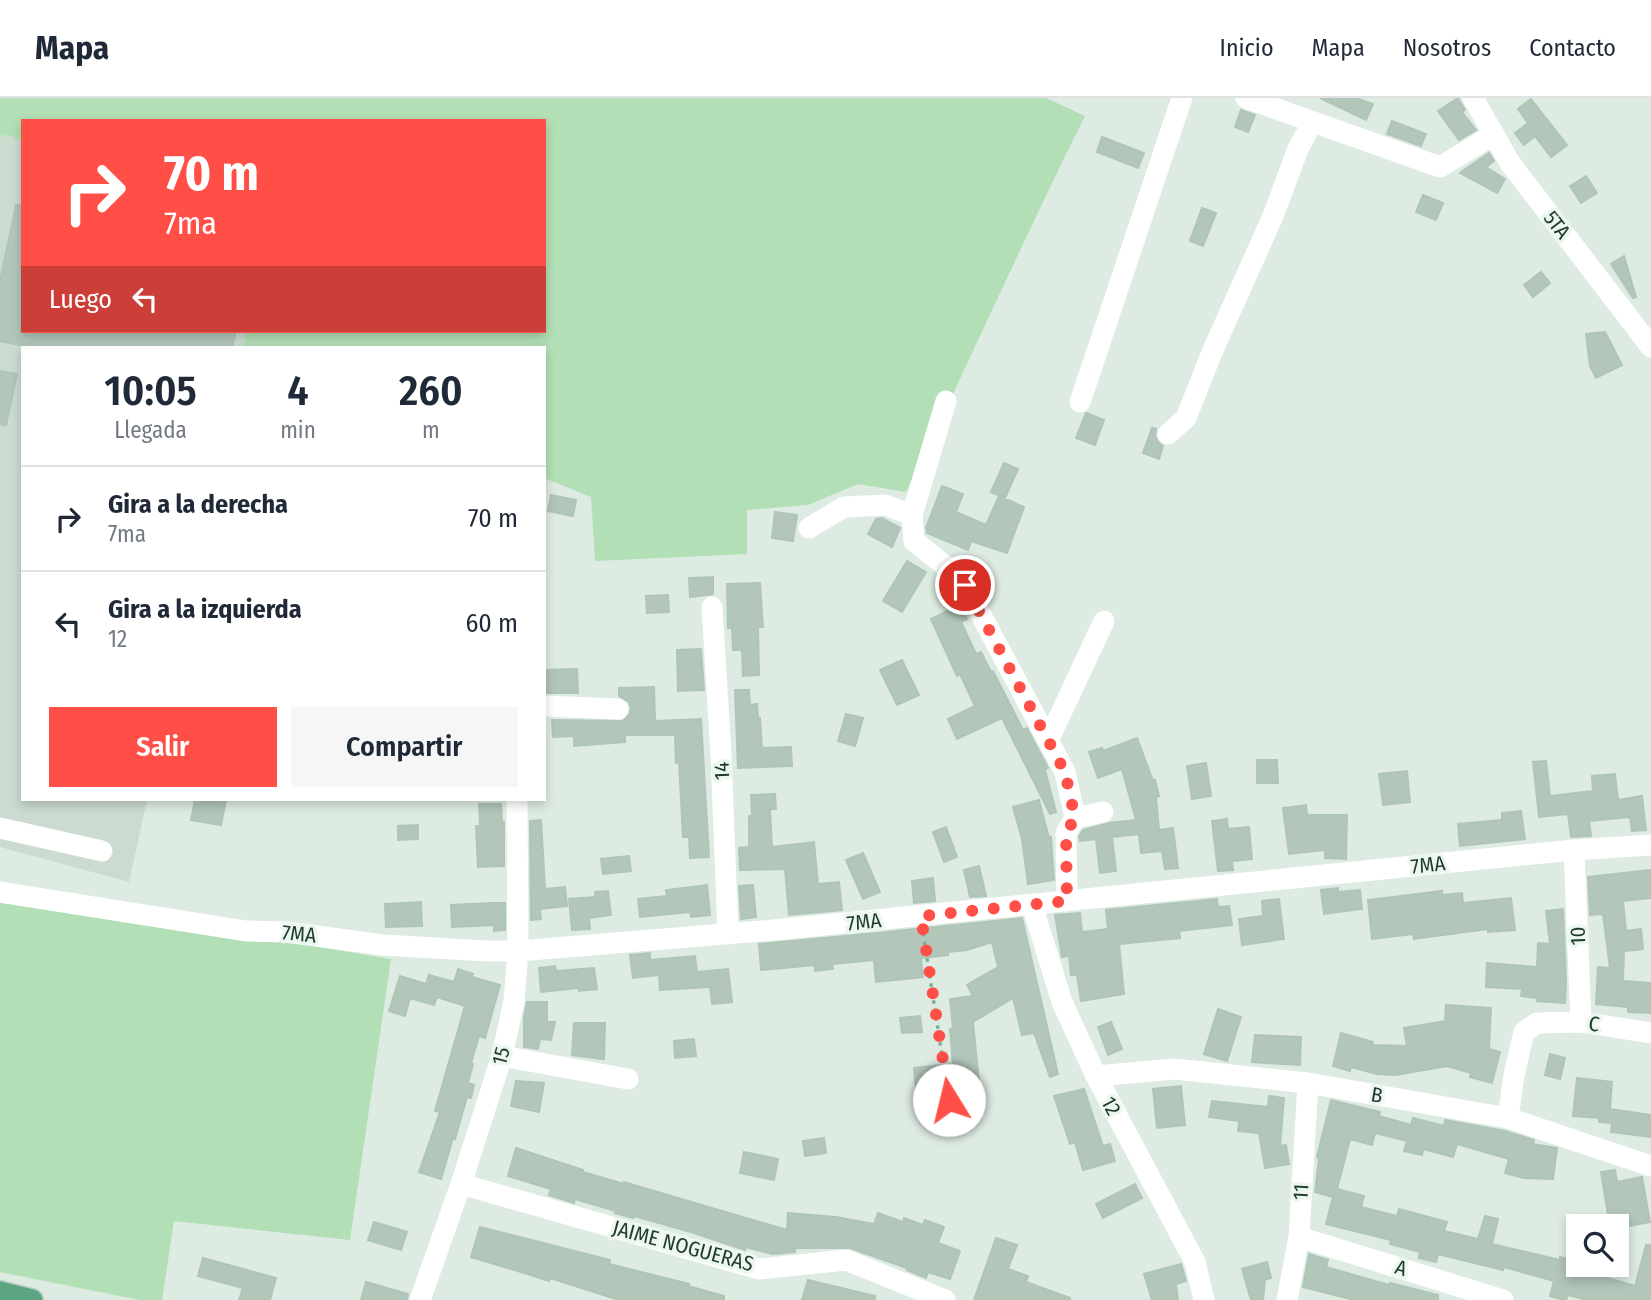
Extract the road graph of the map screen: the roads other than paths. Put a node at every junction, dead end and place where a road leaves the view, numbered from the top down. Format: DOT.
graph roads {
  1 [pos="1182,98"];
  2 [pos="1245,98"];
  3 [pos="1473,98"];
  4 [pos="1312,123"];
  5 [pos="1493,135"];
  6 [pos="1651,347"];
  7 [pos="946,401"];
  8 [pos="1080,402"];
  9 [pos="1168,434"];
  10 [pos="912,515"];
  11 [pos="809,528"];
  12 [pos="712,607"];
  13 [pos="1104,621"];
  14 [pos="546,706"];
  15 [pos="618,709"];
  16 [pos="1048,741"];
  17 [pos="517,801"];
  18 [pos="1103,812"];
  19 [pos="1075,818"];
  20 [pos="0,828"];
  21 [pos="1651,845"];
  22 [pos="1574,850"];
  23 [pos="102,851"];
  24 [pos="0,892"];
  25 [pos="1067,901"];
  26 [pos="1031,905"];
  27 [pos="728,934"];
  28 [pos="518,951"];
  29 [pos="1581,1022"];
  30 [pos="1651,1032"];
  31 [pos="502,1056"];
  32 [pos="1096,1076"];
  33 [pos="628,1079"];
  34 [pos="1308,1083"];
  35 [pos="1508,1118"];
  36 [pos="1651,1166"];
  37 [pos="461,1184"];
  38 [pos="1299,1237"];
  39 [pos="0,1292"];
  40 [pos="33,1300"];
  41 [pos="420,1300"];
  42 [pos="945,1300"];
  43 [pos="1205,1300"];
  44 [pos="1287,1300"];
  45 [pos="1503,1300"];
  1 -- 8 [label="street"];
  2 -- 4 [label="street"];
  3 -- 5 [label="street, 5TA"];
  4 -- 5 [label="street"];
  4 -- 9 [label="street"];
  5 -- 6 [label="street, 5TA"];
  7 -- 10 [label="street"];
  10 -- 11 [label="street"];
  10 -- 16 [label="street"];
  12 -- 27 [label="street, 14"];
  13 -- 16 [label="street"];
  14 -- 15 [label="street"];
  16 -- 19 [label="street"];
  17 -- 28 [label="street, 15"];
  18 -- 19 [label="street"];
  19 -- 25 [label="street"];
  20 -- 23 [label="street"];
  21 -- 22 [label="street, 7MA"];
  22 -- 25 [label="street, 7MA"];
  22 -- 29 [label="street, 10"];
  24 -- 28 [label="street, 7MA"];
  25 -- 26 [label="street, 7MA"];
  26 -- 27 [label="street, 7MA"];
  26 -- 32 [label="street, 12"];
  27 -- 28 [label="street, 7MA"];
  28 -- 31 [label="street, 15"];
  29 -- 30 [label="street, C"];
  29 -- 35 [label="street, C"];
  31 -- 33 [label="street"];
  31 -- 37 [label="street, 15"];
  32 -- 34 [label="street, B"];
  32 -- 43 [label="street, 12"];
  34 -- 35 [label="street, B"];
  34 -- 38 [label="street, 11"];
  35 -- 36 [label="street, B"];
  37 -- 41 [label="street, 15"];
  37 -- 42 [label="street, JAIME NOGUERAS"];
  38 -- 44 [label="street, 11"];
  38 -- 45 [label="street, A"];
  39 -- 40 [label="main road"];
}
